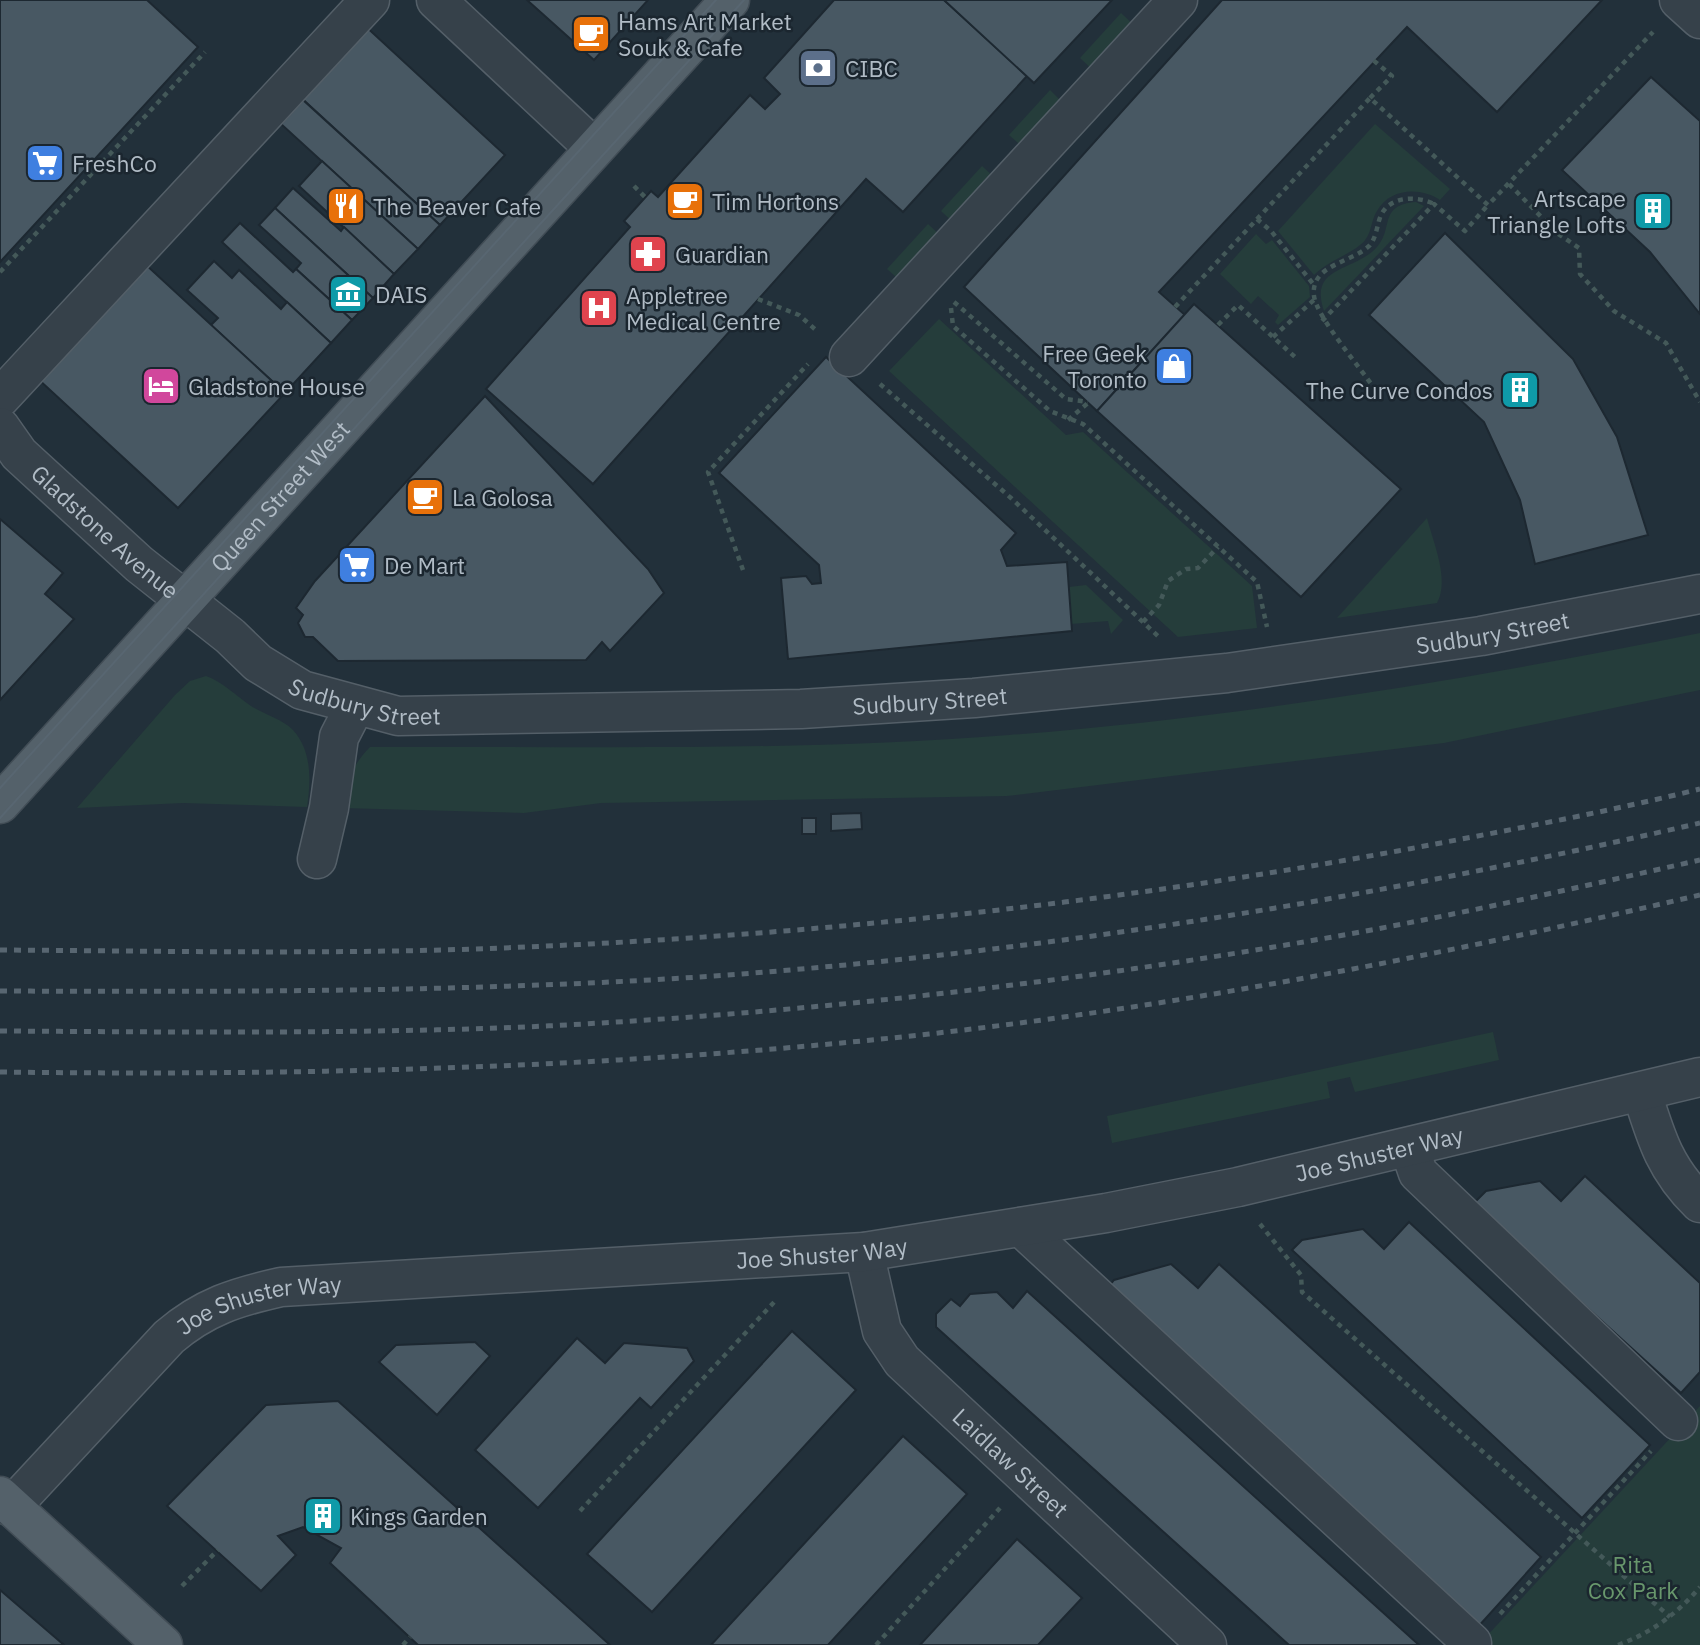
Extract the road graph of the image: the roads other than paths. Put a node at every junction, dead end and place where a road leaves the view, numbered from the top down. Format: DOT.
graph roads {
  1 [pos="370,0"];
  2 [pos="436,0"];
  3 [pos="730,0"];
  4 [pos="1178,0"];
  5 [pos="1679,0"];
  6 [pos="1700,19"];
  7 [pos="594,148"];
  8 [pos="839,350"];
  9 [pos="0,398"];
  10 [pos="0,427"];
  11 [pos="1700,594"];
  12 [pos="185,603"];
  13 [pos="355,706"];
  14 [pos="0,804"];
  15 [pos="317,859"];
  16 [pos="1700,1077"];
  17 [pos="1643,1094"];
  18 [pos="1409,1147"];
  19 [pos="1700,1202"];
  20 [pos="1021,1227"];
  21 [pos="864,1252"];
  22 [pos="1678,1421"];
  23 [pos="6,1501"];
  24 [pos="1472,1643"];
  25 [pos="163,1645"];
  26 [pos="1207,1645"];
  1 -- 9 [label="street"];
  2 -- 7 [label="street"];
  3 -- 7 [label="main road, Queen Street West"];
  4 -- 8 [label="street"];
  5 -- 6 [label="street"];
  7 -- 12 [label="main road, Queen Street West"];
  10 -- 12 [label="street, Gladstone Avenue"];
  11 -- 13 [label="street, Sudbury Street"];
  12 -- 13 [label="street, Sudbury Street"];
  12 -- 14 [label="main road, Queen Street West"];
  13 -- 15 [label="street"];
  16 -- 17 [label="street, Joe Shuster Way"];
  17 -- 18 [label="street, Joe Shuster Way"];
  17 -- 19 [label="street"];
  18 -- 20 [label="street, Joe Shuster Way"];
  18 -- 22 [label="street"];
  20 -- 21 [label="street, Joe Shuster Way"];
  20 -- 24 [label="street"];
  21 -- 23 [label="street, Joe Shuster Way"];
  21 -- 26 [label="street, Laidlaw Street"];
  23 -- 25 [label="main road"];
}
